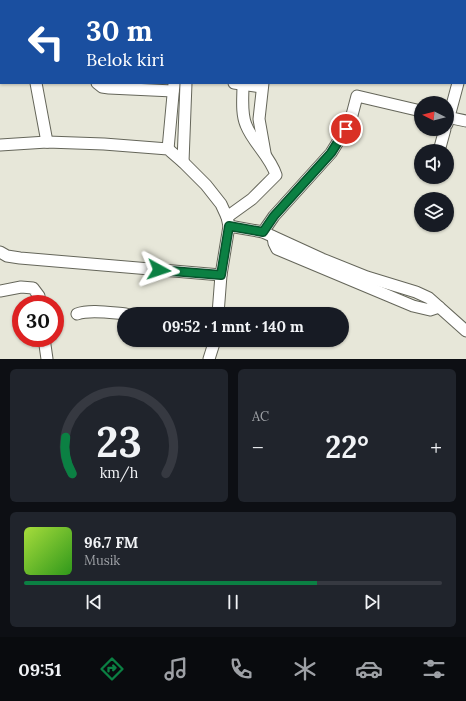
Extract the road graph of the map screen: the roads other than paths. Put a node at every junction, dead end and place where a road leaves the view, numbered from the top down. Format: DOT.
graph roads {
  1 [pos="36,84"];
  2 [pos="99,84"];
  3 [pos="186,84"];
  4 [pos="238,84"];
  5 [pos="458,84"];
  6 [pos="262,85"];
  7 [pos="174,87"];
  8 [pos="454,97"];
  9 [pos="414,109"];
  10 [pos="454,120"];
  11 [pos="466,121"];
  12 [pos="48,142"];
  13 [pos="0,145"];
  14 [pos="168,149"];
  15 [pos="265,155"];
  16 [pos="183,162"];
  17 [pos="228,221"];
  18 [pos="268,235"];
  19 [pos="0,252"];
  20 [pos="221,275"];
  21 [pos="0,291"];
  22 [pos="38,295"];
  23 [pos="219,307"];
  24 [pos="77,314"];
  25 [pos="117,314"];
  26 [pos="466,332"];
  27 [pos="45,347"];
  28 [pos="213,347"];
  29 [pos="47,359"];
  30 [pos="209,359"];
  1 -- 12 [label="street"];
  2 -- 7 [label="street"];
  3 -- 16 [label="street"];
  4 -- 6 [label="street"];
  4 -- 15 [label="street"];
  5 -- 8 [label="street"];
  6 -- 15 [label="street"];
  7 -- 14 [label="street"];
  9 -- 18 [label="street"];
  10 -- 11 [label="street"];
  12 -- 13 [label="street"];
  12 -- 14 [label="street"];
  14 -- 16 [label="street"];
  15 -- 17 [label="street"];
  16 -- 17 [label="street"];
  17 -- 18 [label="street"];
  17 -- 20 [label="street"];
  18 -- 26 [label="street"];
  19 -- 20 [label="street"];
  20 -- 23 [label="street"];
  21 -- 22 [label="street"];
  24 -- 25 [label="street"];
  27 -- 29 [label="street"];
  28 -- 30 [label="street"];
}
